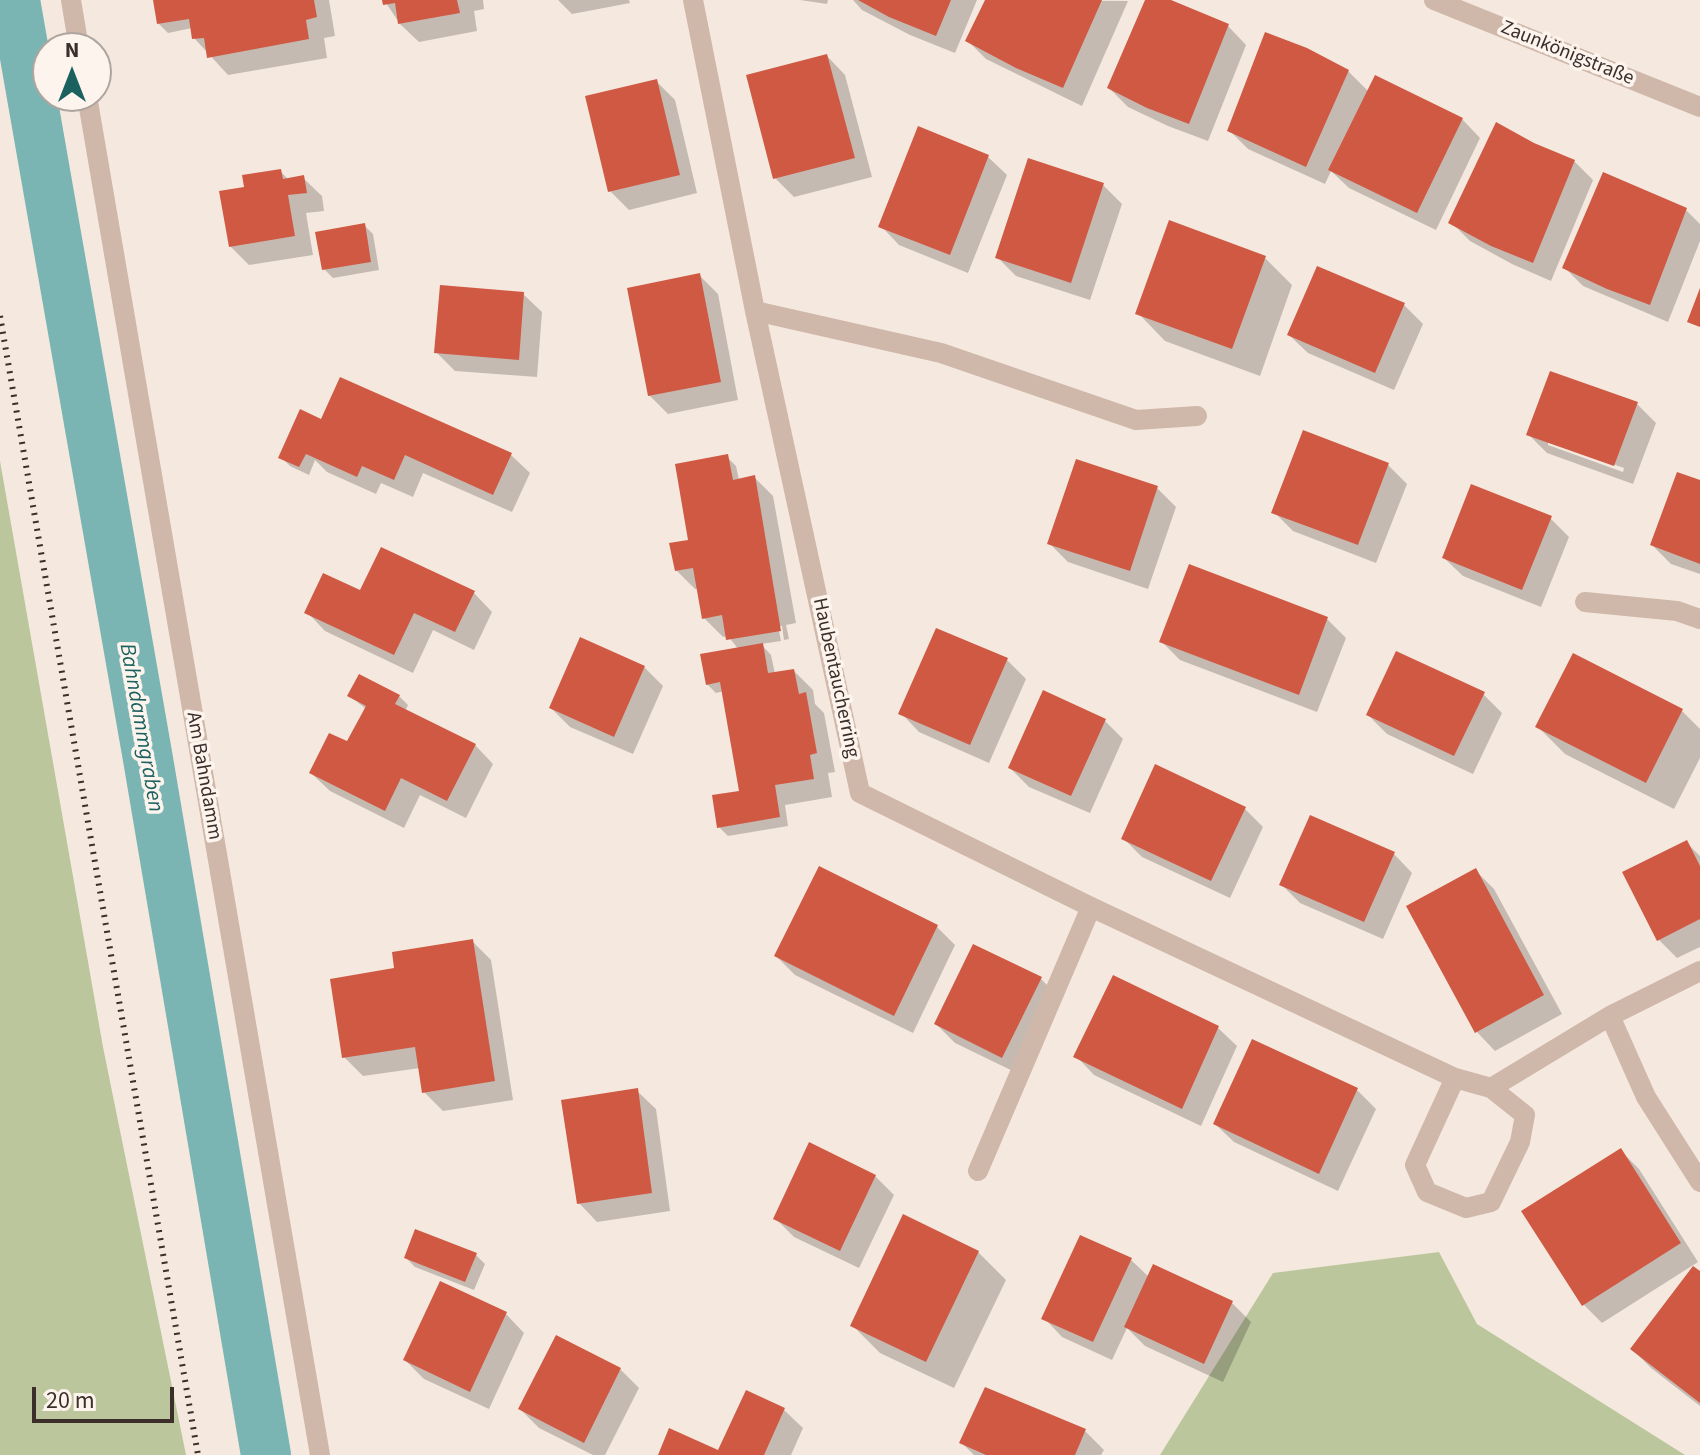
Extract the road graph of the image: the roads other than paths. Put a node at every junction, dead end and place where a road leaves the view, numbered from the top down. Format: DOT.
graph roads {
  1 [pos="71,0"];
  2 [pos="693,0"];
  3 [pos="1434,0"];
  4 [pos="1470,7"];
  5 [pos="76,32"];
  6 [pos="1700,107"];
  7 [pos="90,112"];
  8 [pos="755,311"];
  9 [pos="1197,416"];
  10 [pos="1585,602"];
  11 [pos="1700,619"];
  12 [pos="1091,907"];
  13 [pos="1700,971"];
  14 [pos="1610,1016"];
  15 [pos="1455,1078"];
  16 [pos="1491,1088"];
  17 [pos="978,1171"];
  18 [pos="1700,1182"];
  19 [pos="320,1455"];
  1 -- 5 [label="street"];
  2 -- 8 [label="street, Haubentaucherring"];
  3 -- 4 [label="street, Zaunkönigstraße"];
  4 -- 6 [label="street, Zaunkönigstraße"];
  7 -- 19 [label="street, Am Bahndamm"];
  8 -- 9 [label="street"];
  8 -- 12 [label="street, Haubentaucherring"];
  10 -- 11 [label="street"];
  12 -- 15 [label="street, Haubentaucherring"];
  12 -- 17 [label="street"];
  13 -- 14 [label="street"];
  14 -- 16 [label="street"];
  14 -- 18 [label="street"];
  15 -- 16 [label="street, Haubentaucherring"];
  15 -- 16 [label="street, Haubentaucherring"];
}
